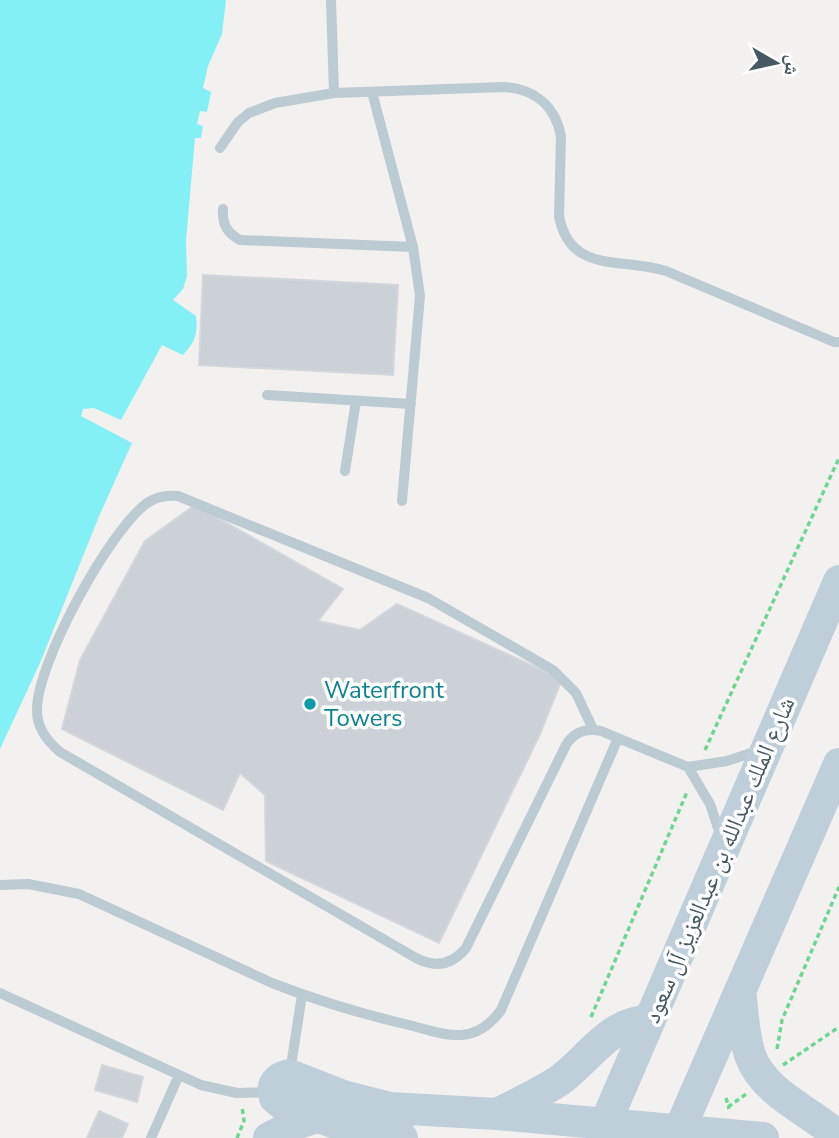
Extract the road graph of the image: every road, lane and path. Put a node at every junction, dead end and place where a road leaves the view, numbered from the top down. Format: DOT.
graph roads {
  1 [pos="331,0"];
  2 [pos="372,92"];
  3 [pos="334,93"];
  4 [pos="220,148"];
  5 [pos="223,209"];
  6 [pos="413,247"];
  7 [pos="837,344"];
  8 [pos="267,395"];
  9 [pos="356,401"];
  10 [pos="411,404"];
  11 [pos="345,471"];
  12 [pos="402,501"];
  13 [pos="839,581"];
  14 [pos="593,729"];
  15 [pos="618,738"];
  16 [pos="769,746"];
  17 [pos="839,764"];
  18 [pos="688,767"];
  19 [pos="723,852"];
  20 [pos="0,886"];
  21 [pos="839,887"];
  22 [pos="740,989"];
  23 [pos="0,993"];
  24 [pos="302,995"];
  25 [pos="649,1021"];
  26 [pos="839,1027"];
  27 [pos="779,1059"];
  28 [pos="783,1065"];
  29 [pos="179,1075"];
  30 [pos="279,1088"];
  31 [pos="748,1092"];
  32 [pos="726,1098"];
  33 [pos="241,1104"];
  34 [pos="728,1107"];
  35 [pos="497,1114"];
  36 [pos="730,1115"];
  37 [pos="316,1117"];
  38 [pos="609,1133"];
  39 [pos="678,1134"];
  40 [pos="832,1136"];
  41 [pos="151,1138"];
  42 [pos="237,1138"];
  43 [pos="254,1138"];
  44 [pos="269,1138"];
  45 [pos="402,1138"];
  46 [pos="763,1138"];
  1 -- 3 [label="lane"];
  2 -- 3 [label="lane"];
  2 -- 6 [label="lane"];
  2 -- 7 [label="lane"];
  3 -- 4 [label="lane"];
  5 -- 6 [label="lane"];
  6 -- 10 [label="lane"];
  8 -- 9 [label="lane"];
  9 -- 10 [label="lane"];
  9 -- 11 [label="lane"];
  10 -- 12 [label="lane"];
  13 -- 16 [label="main road, شارع الملك عبدالله بن عبدالعزيز آل سعود"];
  14 -- 14 [label="lane"];
  14 -- 15 [label="lane"];
  15 -- 18 [label="lane"];
  15 -- 24 [label="lane"];
  16 -- 18 [label="lane"];
  16 -- 19 [label="main road, شارع الملك عبدالله بن عبدالعزيز آل سعود"];
  17 -- 22 [label="main road"];
  18 -- 19 [label="lane"];
  19 -- 25 [label="main road, شارع الملك عبدالله بن عبدالعزيز آل سعود"];
  20 -- 24 [label="lane"];
  21 -- 27 [label="path"];
  22 -- 39 [label="main road"];
  22 -- 40 [label="main road"];
  23 -- 29 [label="lane"];
  24 -- 30 [label="lane"];
  25 -- 35 [label="main road"];
  25 -- 38 [label="main road, شارع الملك عبدالله بن عبدالعزيز آل سعود"];
  26 -- 28 [label="path"];
  29 -- 30 [label="lane"];
  29 -- 41 [label="lane"];
  30 -- 35 [label="main road"];
  30 -- 37 [label="main road"];
  30 -- 43 [label="main road"];
  31 -- 34 [label="path"];
  32 -- 34 [label="path"];
  33 -- 42 [label="path"];
  34 -- 36 [label="path"];
  35 -- 38 [label="main road"];
  37 -- 44 [label="main road"];
  37 -- 45 [label="main road"];
  38 -- 39 [label="main road"];
  39 -- 46 [label="main road"];
}
